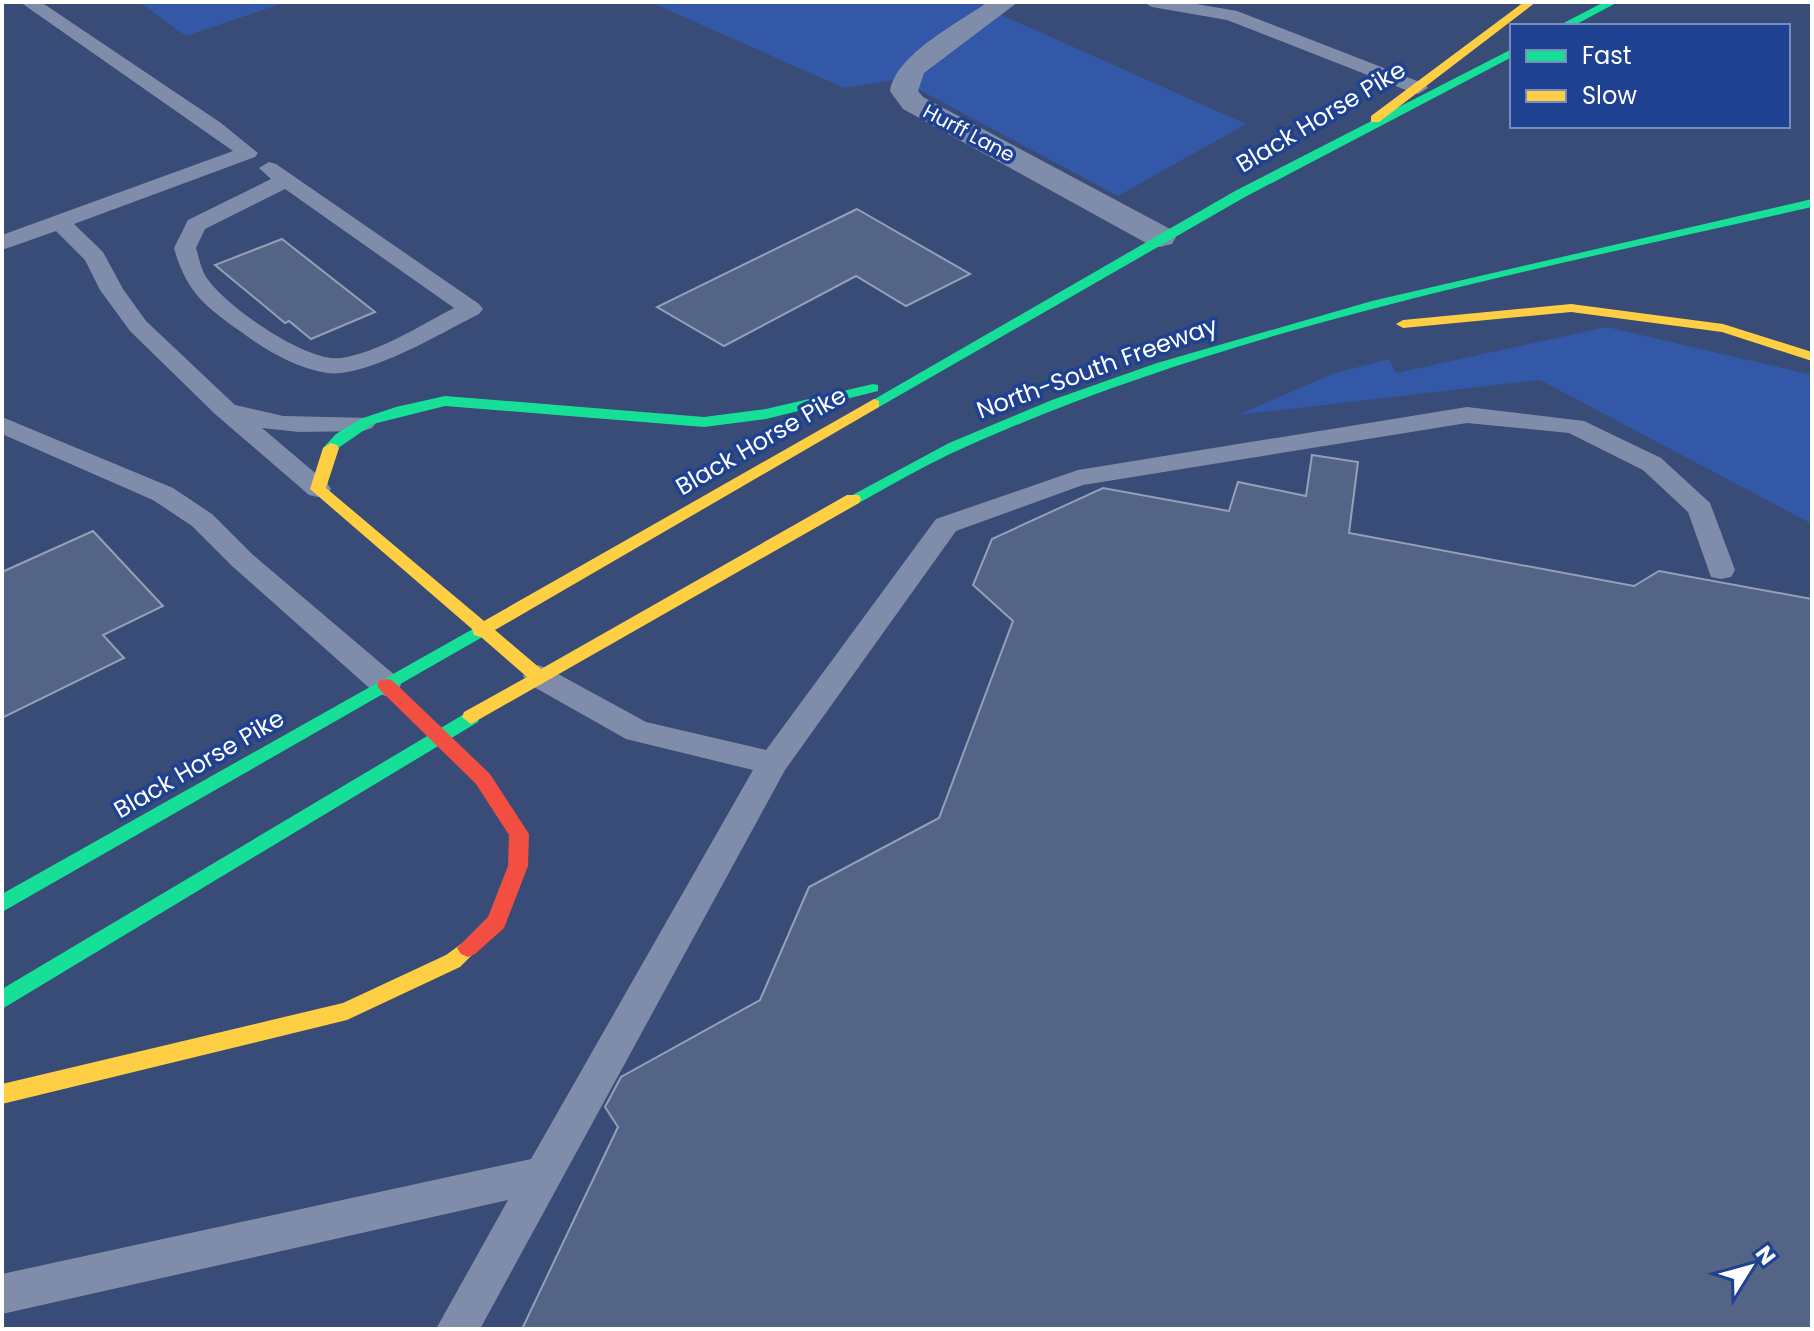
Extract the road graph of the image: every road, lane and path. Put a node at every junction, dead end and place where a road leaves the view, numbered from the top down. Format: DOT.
graph roads {
  1 [pos="29,2"];
  2 [pos="1005,2"];
  3 [pos="1152,2"];
  4 [pos="1531,2"];
  5 [pos="1613,2"];
  6 [pos="1568,24"];
  7 [pos="1510,53"];
  8 [pos="1418,88"];
  9 [pos="1375,119"];
  10 [pos="248,153"];
  11 [pos="286,180"];
  12 [pos="1812,203"];
  13 [pos="59,221"];
  14 [pos="1160,237"];
  15 [pos="2,243"];
  16 [pos="1379,327"];
  17 [pos="1347,331"];
  18 [pos="1207,351"];
  19 [pos="1812,357"];
  20 [pos="922,376"];
  21 [pos="224,409"];
  22 [pos="363,423"];
  23 [pos="2,425"];
  24 [pos="318,489"];
  25 [pos="1721,570"];
  26 [pos="486,629"];
  27 [pos="538,676"];
  28 [pos="386,685"];
  29 [pos="440,735"];
  30 [pos="773,763"];
  31 [pos="2,904"];
  32 [pos="2,1000"];
  33 [pos="2,1094"];
  34 [pos="543,1174"];
  35 [pos="2,1294"];
  36 [pos="457,1329"];
  1 -- 10 [label="lane"];
  2 -- 14 [label="street, Hurff Lane"];
  3 -- 8 [label="lane"];
  4 -- 8 [label="main road, Black Horse Pike"];
  5 -- 6 [label="main road"];
  7 -- 9 [label="main road"];
  8 -- 9 [label="main road, Black Horse Pike"];
  9 -- 14 [label="main road, Black Horse Pike"];
  10 -- 11 [label="lane"];
  10 -- 13 [label="lane"];
  11 -- 11 [label="lane"];
  12 -- 18 [label="main road, North-South Freeway"];
  13 -- 15 [label="lane"];
  13 -- 21 [label="lane"];
  14 -- 20 [label="main road, Black Horse Pike"];
  16 -- 19 [label="main road"];
  17 -- 18 [label="main road"];
  18 -- 27 [label="main road, North-South Freeway"];
  20 -- 22 [label="main road"];
  20 -- 26 [label="main road, Black Horse Pike"];
  21 -- 22 [label="lane"];
  21 -- 24 [label="lane"];
  22 -- 24 [label="main road"];
  23 -- 28 [label="lane"];
  24 -- 26 [label="main road"];
  25 -- 30 [label="lane"];
  26 -- 27 [label="main road"];
  26 -- 28 [label="main road, Black Horse Pike"];
  27 -- 29 [label="main road"];
  27 -- 30 [label="lane"];
  28 -- 29 [label="main road"];
  28 -- 31 [label="main road, Black Horse Pike"];
  29 -- 32 [label="main road"];
  29 -- 33 [label="main road"];
  30 -- 34 [label="lane"];
  34 -- 35 [label="lane"];
  34 -- 36 [label="lane"];
}
